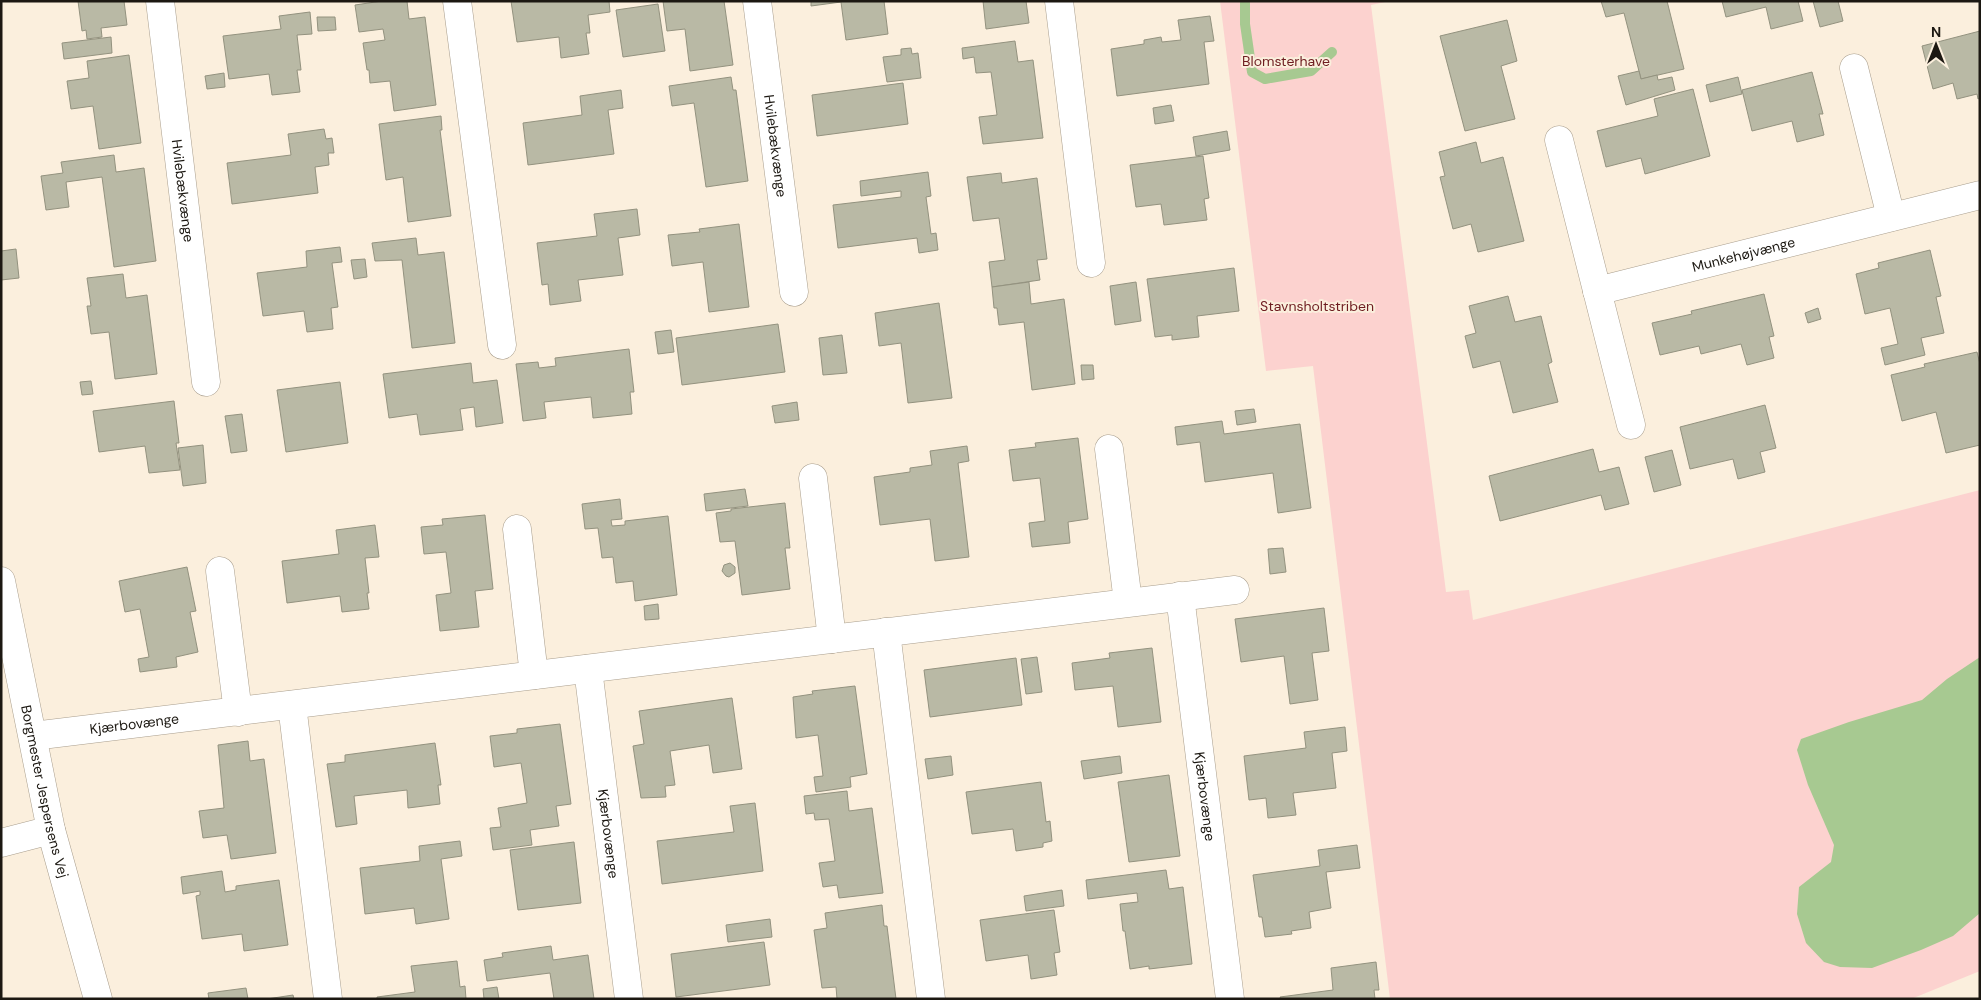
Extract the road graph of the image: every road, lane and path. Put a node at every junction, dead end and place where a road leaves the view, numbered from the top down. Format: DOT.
graph roads {
  1 [pos="160,1"];
  2 [pos="457,1"];
  3 [pos="757,1"];
  4 [pos="1059,1"];
  5 [pos="1854,68"];
  6 [pos="1559,140"];
  7 [pos="1980,195"];
  8 [pos="1891,217"];
  9 [pos="1091,263"];
  10 [pos="1597,291"];
  11 [pos="794,292"];
  12 [pos="502,345"];
  13 [pos="206,382"];
  14 [pos="1631,425"];
  15 [pos="1109,449"];
  16 [pos="813,478"];
  17 [pos="517,529"];
  18 [pos="220,571"];
  19 [pos="1,581"];
  20 [pos="1234,590"];
  21 [pos="1180,596"];
  22 [pos="1128,602"];
  23 [pos="886,632"];
  24 [pos="832,639"];
  25 [pos="588,669"];
  26 [pos="534,675"];
  27 [pos="292,705"];
  28 [pos="238,712"];
  29 [pos="33,736"];
  30 [pos="51,830"];
  31 [pos="1,844"];
  32 [pos="98,999"];
  33 [pos="328,999"];
  34 [pos="629,999"];
  35 [pos="931,999"];
  36 [pos="1230,999"];
  1 -- 13 [label="street, Hvilebækvænge"];
  2 -- 12 [label="street"];
  3 -- 11 [label="street, Hvilebækvænge"];
  4 -- 9 [label="street"];
  5 -- 8 [label="street"];
  6 -- 10 [label="street"];
  7 -- 8 [label="street, Munkehøjvænge"];
  8 -- 10 [label="street, Munkehøjvænge"];
  10 -- 14 [label="street"];
  15 -- 22 [label="street"];
  16 -- 24 [label="street"];
  17 -- 26 [label="street"];
  18 -- 28 [label="street"];
  19 -- 29 [label="street, Borgmester Jespersens Vej"];
  20 -- 21 [label="street, Kjærbovænge"];
  21 -- 22 [label="street, Kjærbovænge"];
  21 -- 36 [label="street, Kjærbovænge"];
  22 -- 23 [label="street, Kjærbovænge"];
  23 -- 24 [label="street, Kjærbovænge"];
  23 -- 35 [label="street"];
  24 -- 25 [label="street, Kjærbovænge"];
  25 -- 26 [label="street, Kjærbovænge"];
  25 -- 34 [label="street, Kjærbovænge"];
  26 -- 27 [label="street, Kjærbovænge"];
  27 -- 28 [label="street, Kjærbovænge"];
  27 -- 33 [label="street"];
  28 -- 29 [label="street, Kjærbovænge"];
  29 -- 30 [label="street, Borgmester Jespersens Vej"];
  30 -- 31 [label="street"];
  30 -- 32 [label="street, Borgmester Jespersens Vej"];
}
